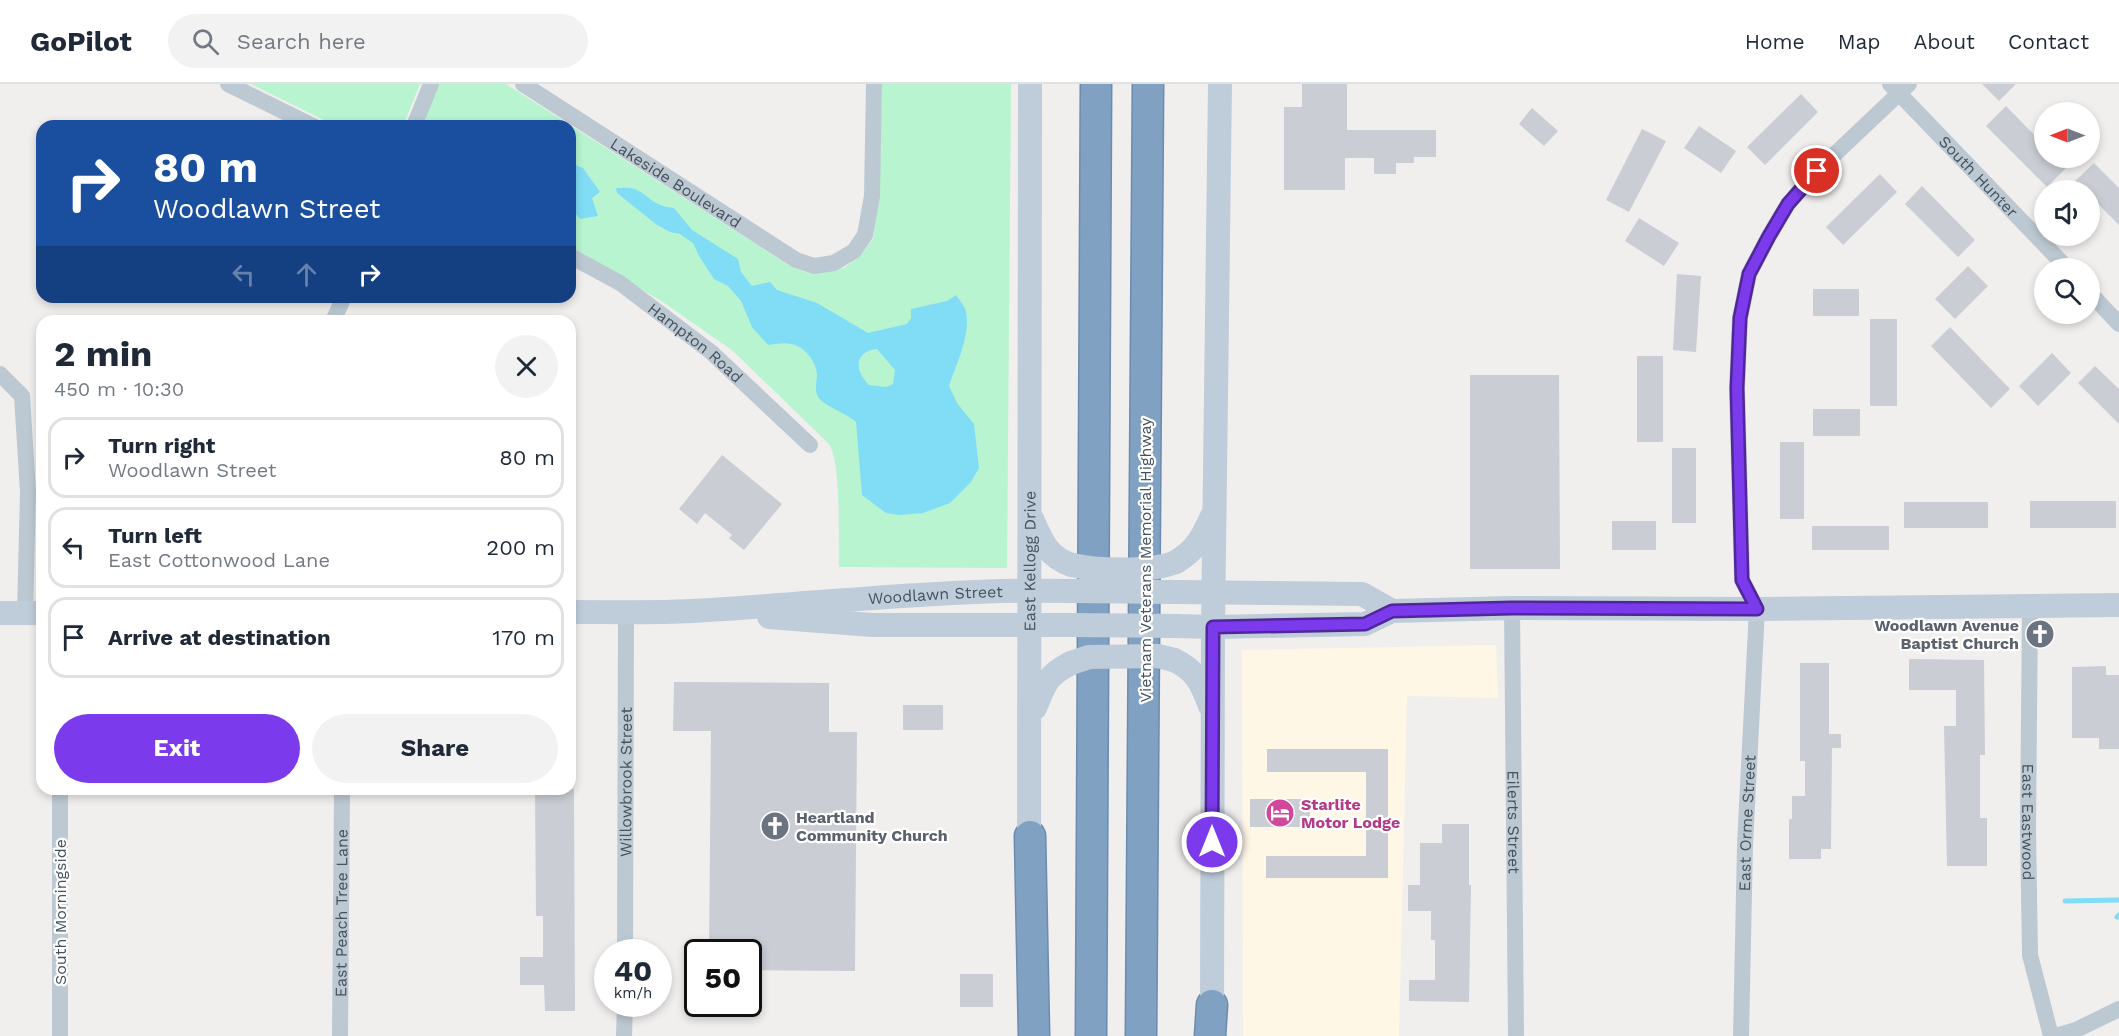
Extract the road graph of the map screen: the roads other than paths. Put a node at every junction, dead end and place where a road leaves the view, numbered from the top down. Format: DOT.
graph roads {
  1 [pos="228,84"];
  2 [pos="430,84"];
  3 [pos="523,84"];
  4 [pos="874,84"];
  5 [pos="1030,84"];
  6 [pos="1096,84"];
  7 [pos="1220,84"];
  8 [pos="1899,87"];
  9 [pos="1148,93"];
  10 [pos="302,120"];
  11 [pos="416,120"];
  12 [pos="2058,258"];
  13 [pos="576,259"];
  14 [pos="2100,303"];
  15 [pos="2119,324"];
  16 [pos="0,374"];
  17 [pos="810,445"];
  18 [pos="1214,510"];
  19 [pos="1031,516"];
  20 [pos="1030,590"];
  21 [pos="1213,593"];
  22 [pos="2119,605"];
  23 [pos="2030,606"];
  24 [pos="1512,608"];
  25 [pos="1757,609"];
  26 [pos="691,611"];
  27 [pos="1392,611"];
  28 [pos="576,612"];
  29 [pos="626,612"];
  30 [pos="0,613"];
  31 [pos="33,613"];
  32 [pos="1030,625"];
  33 [pos="1213,627"];
  34 [pos="1212,711"];
  35 [pos="1030,718"];
  36 [pos="60,795"];
  37 [pos="342,795"];
  38 [pos="1030,836"];
  39 [pos="625,939"];
  40 [pos="1212,1005"];
  41 [pos="2119,1009"];
  42 [pos="625,1017"];
  43 [pos="60,1036"];
  44 [pos="340,1036"];
  45 [pos="624,1036"];
  46 [pos="1021,1036"];
  47 [pos="1034,1036"];
  48 [pos="1091,1036"];
  49 [pos="1141,1036"];
  50 [pos="1212,1036"];
  51 [pos="1516,1036"];
  52 [pos="1741,1036"];
  53 [pos="2051,1036"];
  54 [pos="2056,1036"];
  1 -- 10 [label="street"];
  2 -- 11 [label="street"];
  3 -- 4 [label="street, Lakeside Boulevard"];
  5 -- 19 [label="main road, East Kellogg Drive"];
  6 -- 48 [label="highway"];
  7 -- 18 [label="main road"];
  8 -- 12 [label="street, South Hunter"];
  8 -- 25 [label="street"];
  9 -- 49 [label="highway, Vietnam Veterans Memorial Highway"];
  13 -- 17 [label="street, Hampton Road"];
  14 -- 15 [label="street"];
  16 -- 31 [label="street"];
  18 -- 19 [label="main road, bridge"];
  18 -- 21 [label="main road"];
  19 -- 20 [label="main road, East Kellogg Drive"];
  20 -- 21 [label="main road, Woodlawn Street, bridge"];
  20 -- 26 [label="main road, Woodlawn Street"];
  20 -- 32 [label="main road, East Kellogg Drive"];
  21 -- 27 [label="main road, Woodlawn Street"];
  21 -- 33 [label="main road"];
  22 -- 23 [label="main road, Woodlawn Street"];
  23 -- 25 [label="main road, Woodlawn Street"];
  23 -- 53 [label="street, East Eastwood"];
  24 -- 25 [label="main road, Woodlawn Street"];
  24 -- 27 [label="main road, Woodlawn Street"];
  24 -- 51 [label="street, Eilerts Street"];
  25 -- 52 [label="street, East Orme Street"];
  26 -- 29 [label="main road, Woodlawn Street"];
  26 -- 32 [label="main road, Woodlawn Street"];
  27 -- 33 [label="main road, Woodlawn Street"];
  28 -- 29 [label="main road, Woodlawn Street"];
  29 -- 39 [label="street, Willowbrook Street"];
  30 -- 31 [label="main road"];
  32 -- 33 [label="main road, Woodlawn Street, bridge"];
  32 -- 35 [label="main road, East Kellogg Drive"];
  33 -- 34 [label="main road"];
  34 -- 35 [label="main road, bridge"];
  34 -- 40 [label="main road"];
  35 -- 38 [label="main road, East Kellogg Drive"];
  36 -- 43 [label="street, South Morningside"];
  37 -- 44 [label="street, East Peach Tree Lane"];
  38 -- 46 [label="main road, East Kellogg Drive"];
  38 -- 47 [label="highway"];
  40 -- 50 [label="highway"];
  41 -- 54 [label="street"];
  42 -- 45 [label="street"];
}
